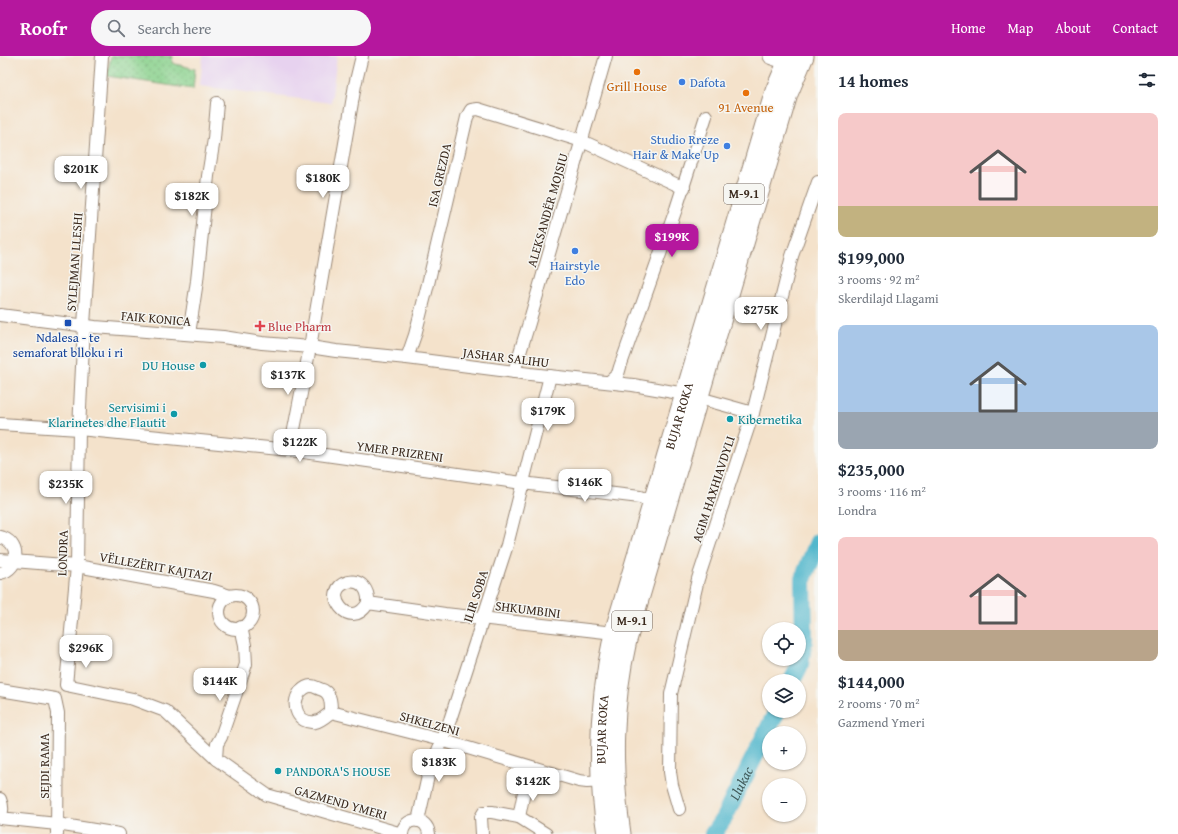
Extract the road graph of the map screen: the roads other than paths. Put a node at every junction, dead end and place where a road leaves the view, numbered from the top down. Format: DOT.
graph roads {
  1 [pos="102,56"];
  2 [pos="362,56"];
  3 [pos="606,56"];
  4 [pos="791,59"];
  5 [pos="217,102"];
  6 [pos="706,116"];
  7 [pos="582,141"];
  8 [pos="818,182"];
  9 [pos="684,188"];
  10 [pos="0,315"];
  11 [pos="84,325"];
  12 [pos="189,334"];
  13 [pos="310,347"];
  14 [pos="407,358"];
  15 [pos="514,372"];
  16 [pos="550,376"];
  17 [pos="609,382"];
  18 [pos="691,396"];
  19 [pos="753,413"];
  20 [pos="0,424"];
  21 [pos="79,429"];
  22 [pos="290,450"];
  23 [pos="522,483"];
  24 [pos="652,502"];
  25 [pos="0,537"];
  26 [pos="0,560"];
  27 [pos="15,561"];
  28 [pos="77,566"];
  29 [pos="0,573"];
  30 [pos="230,596"];
  31 [pos="368,603"];
  32 [pos="483,618"];
  33 [pos="241,627"];
  34 [pos="614,633"];
  35 [pos="68,661"];
  36 [pos="66,685"];
  37 [pos="83,688"];
  38 [pos="0,690"];
  39 [pos="331,712"];
  40 [pos="441,740"];
  41 [pos="216,759"];
  42 [pos="529,767"];
  43 [pos="608,781"];
  44 [pos="0,800"];
  45 [pos="679,809"];
  46 [pos="0,818"];
  47 [pos="519,818"];
  48 [pos="418,821"];
  49 [pos="57,829"];
  50 [pos="119,834"];
  51 [pos="402,834"];
  52 [pos="429,834"];
  53 [pos="482,834"];
  54 [pos="546,834"];
  55 [pos="607,834"];
  56 [pos="621,834"];
  1 -- 11 [label="street, SYLEJMAN LLESHI"];
  2 -- 13 [label="street"];
  3 -- 7 [label="street, ALEKSANDËR MOJSIU"];
  4 -- 18 [label="main road, BUJAR ROKA / M-9.1"];
  5 -- 12 [label="street"];
  6 -- 9 [label="street"];
  7 -- 9 [label="street"];
  7 -- 14 [label="street, ISA GREZDA"];
  7 -- 15 [label="street, ALEKSANDËR MOJSIU"];
  8 -- 19 [label="street, AGIM HAXHIAVDYLI"];
  9 -- 17 [label="street"];
  10 -- 11 [label="street, FAIK KONICA"];
  11 -- 12 [label="street, FAIK KONICA"];
  11 -- 21 [label="street, LONDRA"];
  12 -- 13 [label="street, FAIK KONICA"];
  13 -- 14 [label="street, JASHAR SALIHU"];
  13 -- 22 [label="street"];
  14 -- 15 [label="street, JASHAR SALIHU"];
  15 -- 16 [label="street, JASHAR SALIHU"];
  16 -- 17 [label="street, JASHAR SALIHU"];
  16 -- 23 [label="street, ILIR SOBA"];
  17 -- 18 [label="street, JASHAR SALIHU"];
  18 -- 19 [label="street, BUJAR ROKA"];
  18 -- 24 [label="main road, BUJAR ROKA / M-9.1"];
  18 -- 43 [label="main road, BUJAR ROKA / M-9.1"];
  19 -- 45 [label="street, AGIM HAXHIAVDYLI"];
  20 -- 21 [label="street, YMER PRIZRENI"];
  21 -- 22 [label="street, YMER PRIZRENI"];
  21 -- 28 [label="street, LONDRA"];
  22 -- 23 [label="street, YMER PRIZRENI"];
  23 -- 24 [label="street, YMER PRIZRENI"];
  23 -- 32 [label="street, ILIR SOBA"];
  24 -- 34 [label="main road, BUJAR ROKA / M-9.1"];
  25 -- 27 [label="street"];
  26 -- 27 [label="street, VËLLEZËRIT KAJTAZI"];
  27 -- 28 [label="street, VËLLEZËRIT KAJTAZI"];
  27 -- 29 [label="street"];
  28 -- 30 [label="street, VËLLEZËRIT KAJTAZI"];
  28 -- 35 [label="street, LONDRA"];
  30 -- 33 [label="street"];
  30 -- 33 [label="street, VËLLEZËRIT KAJTAZI"];
  31 -- 32 [label="street, SHKUMBINI"];
  32 -- 34 [label="street, SHKUMBINI"];
  32 -- 40 [label="street, ILIR SOBA"];
  33 -- 41 [label="street"];
  34 -- 43 [label="main road, BUJAR ROKA / M-9.1"];
  35 -- 36 [label="street, LONDRA"];
  35 -- 37 [label="street"];
  36 -- 37 [label="street, GAZMEND YMERI"];
  37 -- 41 [label="street, GAZMEND YMERI"];
  38 -- 49 [label="street, SEJDI RAMA"];
  39 -- 40 [label="street, SHKELZENI"];
  40 -- 42 [label="street, SHKELZENI"];
  40 -- 48 [label="street, ILIR SOBA"];
  41 -- 51 [label="street, GAZMEND YMERI"];
  42 -- 43 [label="street, SHKELZENI"];
  42 -- 47 [label="street"];
  43 -- 55 [label="main road, M-9.1"];
  43 -- 56 [label="main road, M-9.1"];
  44 -- 46 [label="street"];
  46 -- 49 [label="street"];
  47 -- 53 [label="street"];
  47 -- 54 [label="street"];
  48 -- 51 [label="street"];
  48 -- 52 [label="street"];
  49 -- 50 [label="street"];
}
